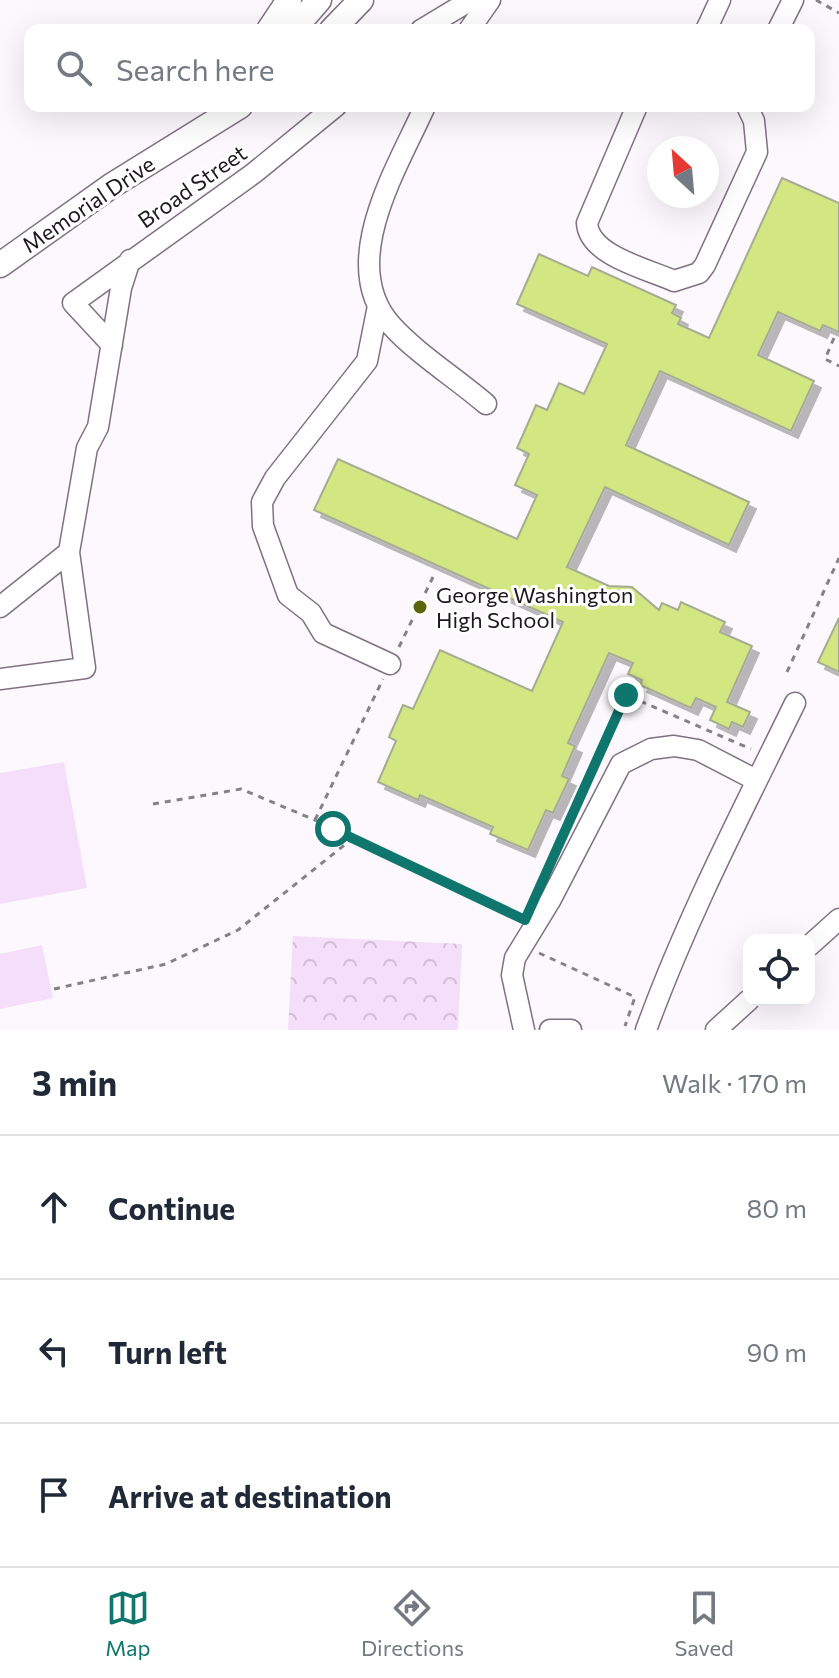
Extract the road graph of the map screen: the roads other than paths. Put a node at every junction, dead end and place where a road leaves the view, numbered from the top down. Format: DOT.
graph roads {
  1 [pos="289,0"];
  2 [pos="319,0"];
  3 [pos="361,0"];
  4 [pos="471,0"];
  5 [pos="490,0"];
  6 [pos="720,0"];
  7 [pos="793,0"];
  8 [pos="273,24"];
  9 [pos="298,24"];
  10 [pos="338,24"];
  11 [pos="431,24"];
  12 [pos="473,24"];
  13 [pos="709,24"];
  14 [pos="781,24"];
  15 [pos="201,112"];
  16 [pos="212,112"];
  17 [pos="230,112"];
  18 [pos="329,112"];
  19 [pos="422,112"];
  20 [pos="634,112"];
  21 [pos="750,112"];
  22 [pos="177,143"];
  23 [pos="130,260"];
  24 [pos="0,265"];
  25 [pos="378,306"];
  26 [pos="112,345"];
  27 [pos="486,404"];
  28 [pos="69,552"];
  29 [pos="0,607"];
  30 [pos="390,664"];
  31 [pos="0,679"];
  32 [pos="795,703"];
  33 [pos="756,780"];
  34 [pos="839,919"];
  35 [pos="815,941"];
  36 [pos="743,1005"];
  37 [pos="524,1030"];
  38 [pos="550,1030"];
  39 [pos="571,1030"];
  40 [pos="646,1030"];
  41 [pos="716,1030"];
  1 -- 8 [label="main road"];
  2 -- 9 [label="main road"];
  3 -- 10 [label="main road"];
  4 -- 11 [label="street"];
  5 -- 12 [label="street"];
  6 -- 13 [label="street"];
  7 -- 14 [label="street"];
  15 -- 22 [label="main road"];
  16 -- 22 [label="main road, Memorial Drive"];
  17 -- 22 [label="main road, Memorial Drive"];
  18 -- 23 [label="street, Broad Street"];
  19 -- 25 [label="street"];
  20 -- 21 [label="street"];
  22 -- 24 [label="main road, Memorial Drive"];
  23 -- 26 [label="street"];
  23 -- 26 [label="street, Broad Street"];
  25 -- 27 [label="street"];
  25 -- 30 [label="street"];
  26 -- 28 [label="street"];
  28 -- 29 [label="street"];
  28 -- 31 [label="street"];
  32 -- 33 [label="street"];
  33 -- 37 [label="street"];
  33 -- 40 [label="street"];
  34 -- 35 [label="street"];
  36 -- 41 [label="street"];
  38 -- 39 [label="street"];
}
